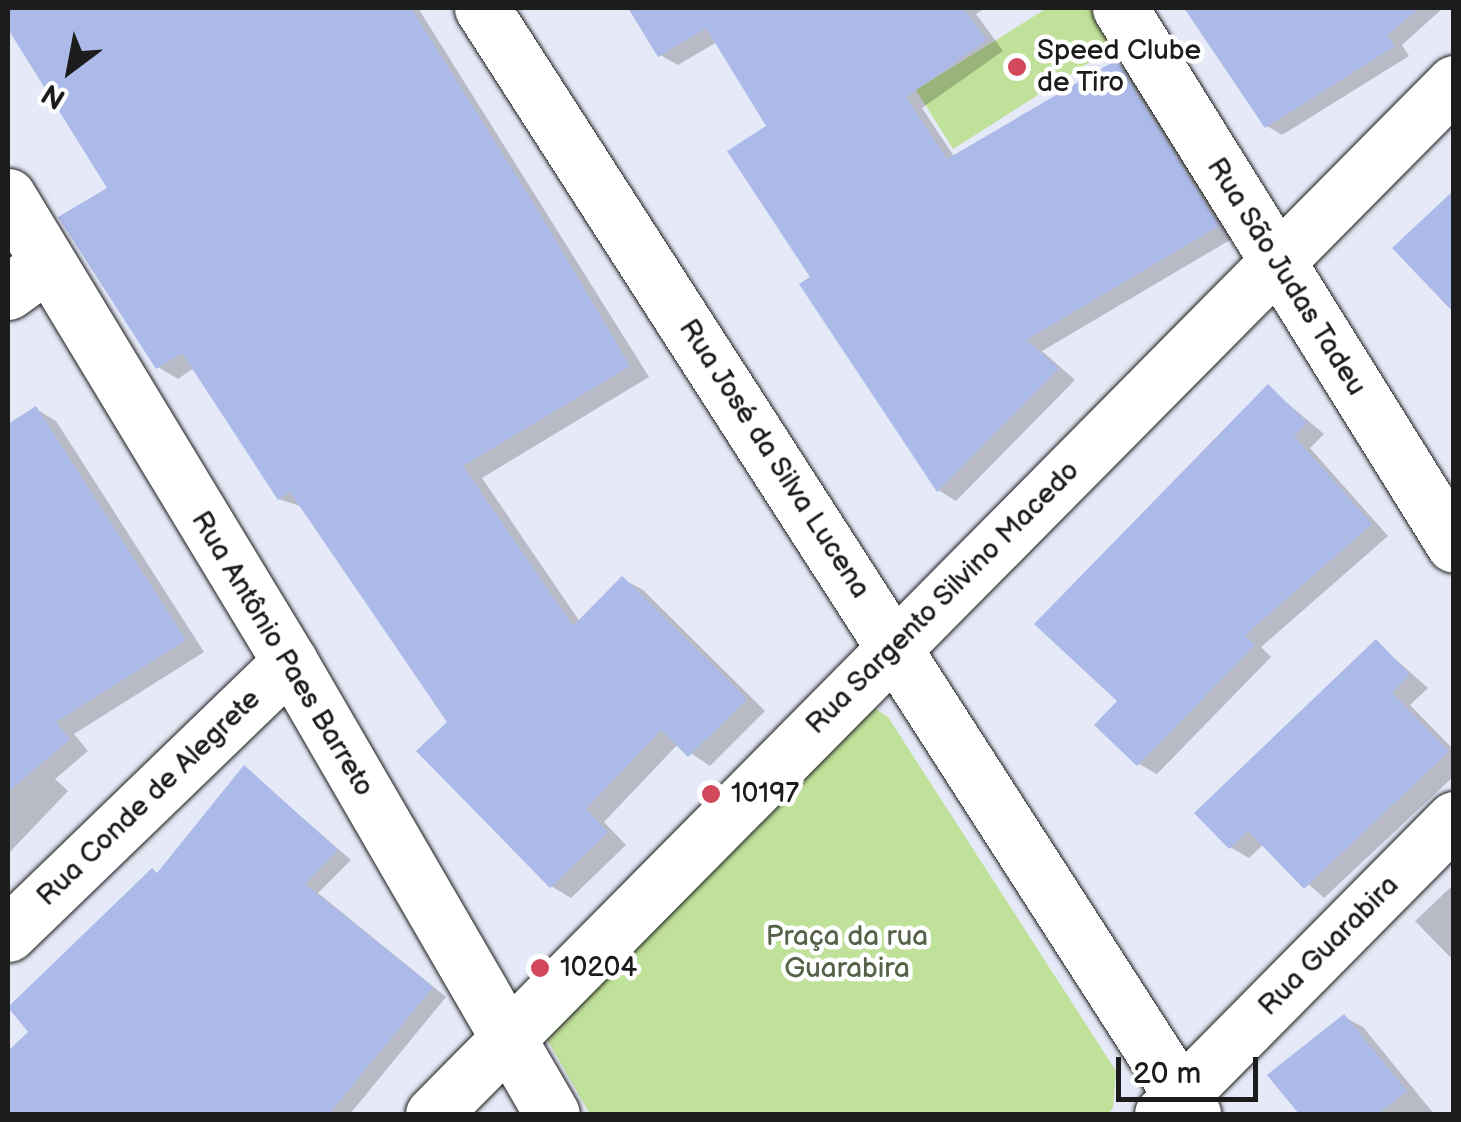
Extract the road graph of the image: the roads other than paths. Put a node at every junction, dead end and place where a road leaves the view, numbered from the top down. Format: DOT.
graph roads {
  1 [pos="482,8"];
  2 [pos="1120,8"];
  3 [pos="1454,83"];
  4 [pos="8,196"];
  5 [pos="1276,265"];
  6 [pos="27,278"];
  7 [pos="1454,545"];
  8 [pos="894,647"];
  9 [pos="290,662"];
  10 [pos="1454,820"];
  11 [pos="8,934"];
  12 [pos="506,1041"];
  13 [pos="1178,1108"];
  14 [pos="434,1114"];
  15 [pos="552,1114"];
  1 -- 8 [label="street, Rua José da Silva Lucena"];
  2 -- 5 [label="street, Rua São Judas Tadeu"];
  3 -- 5 [label="street, Rua Sargento Silvino Macedo"];
  4 -- 6 [label="street, Rua Antônio Paes Barreto"];
  5 -- 7 [label="street, Rua São Judas Tadeu"];
  5 -- 8 [label="street, Rua Sargento Silvino Macedo"];
  6 -- 9 [label="street, Rua Antônio Paes Barreto"];
  8 -- 12 [label="street, Rua Sargento Silvino Macedo"];
  8 -- 13 [label="street, Rua José da Silva Lucena"];
  9 -- 11 [label="street, Rua Conde de Alegrete"];
  9 -- 12 [label="street, Rua Antônio Paes Barreto"];
  10 -- 13 [label="street, Rua Guarabira"];
  12 -- 14 [label="street, Rua Sargento Silvino Macedo"];
  12 -- 15 [label="street, Rua Antônio Paes Barreto"];
}
